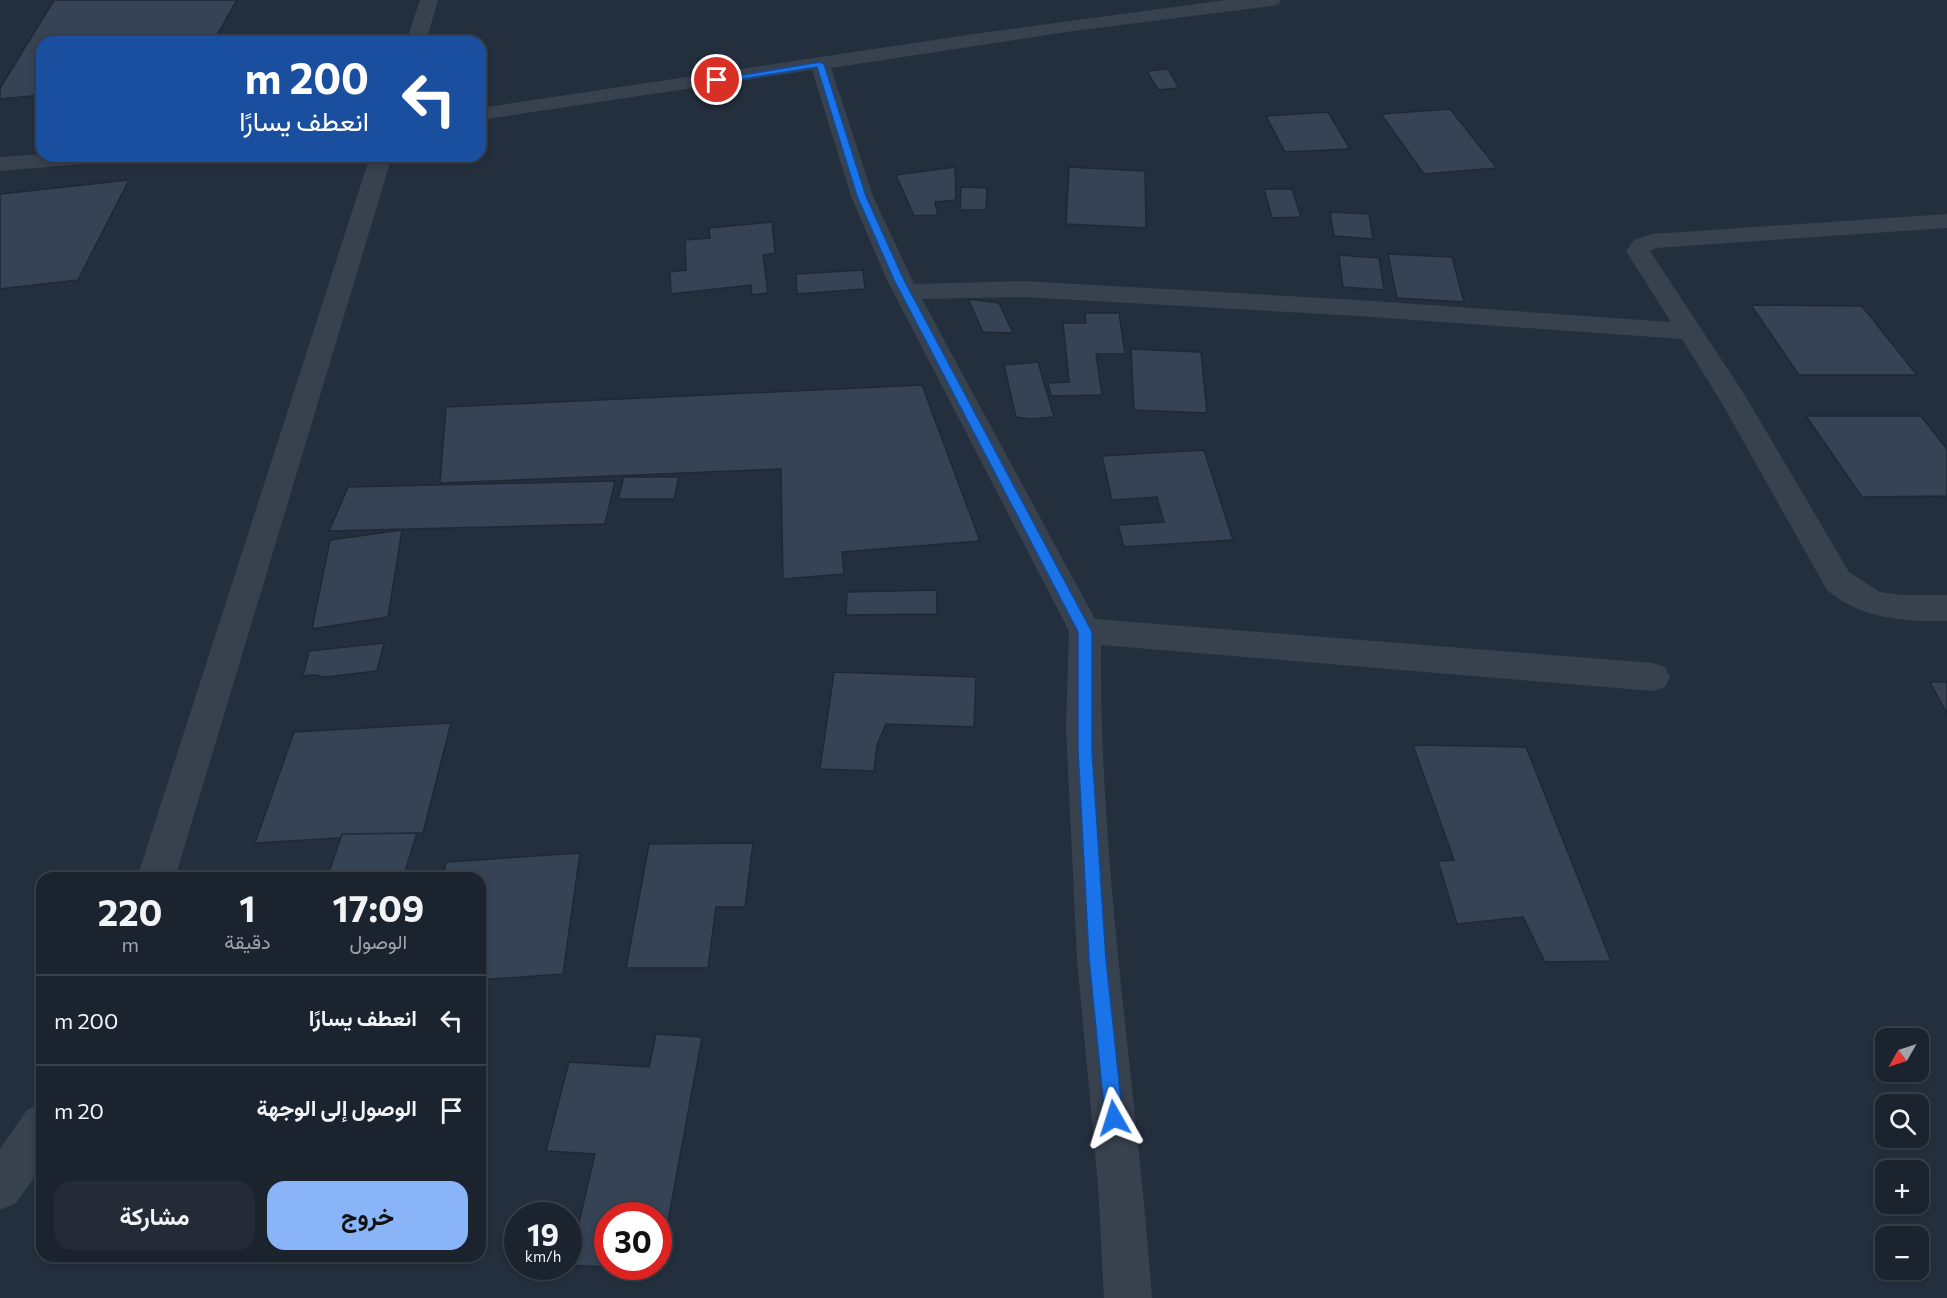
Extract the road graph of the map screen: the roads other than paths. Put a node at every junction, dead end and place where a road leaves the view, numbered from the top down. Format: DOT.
graph roads {
  1 [pos="429,0"];
  2 [pos="1272,0"];
  3 [pos="418,36"];
  4 [pos="820,64"];
  5 [pos="486,113"];
  6 [pos="36,161"];
  7 [pos="379,162"];
  8 [pos="0,164"];
  9 [pos="1947,221"];
  10 [pos="905,292"];
  11 [pos="1692,332"];
  12 [pos="1947,608"];
  13 [pos="1085,632"];
  14 [pos="1653,677"];
  15 [pos="158,872"];
  16 [pos="36,1137"];
  17 [pos="0,1187"];
  18 [pos="1128,1298"];
  1 -- 3 [label="street"];
  2 -- 4 [label="street"];
  4 -- 5 [label="street"];
  4 -- 10 [label="street"];
  6 -- 8 [label="street"];
  7 -- 15 [label="street"];
  9 -- 11 [label="street"];
  10 -- 11 [label="street"];
  10 -- 13 [label="street"];
  11 -- 12 [label="street"];
  13 -- 14 [label="street"];
  13 -- 18 [label="street"];
  16 -- 17 [label="street"];
}
